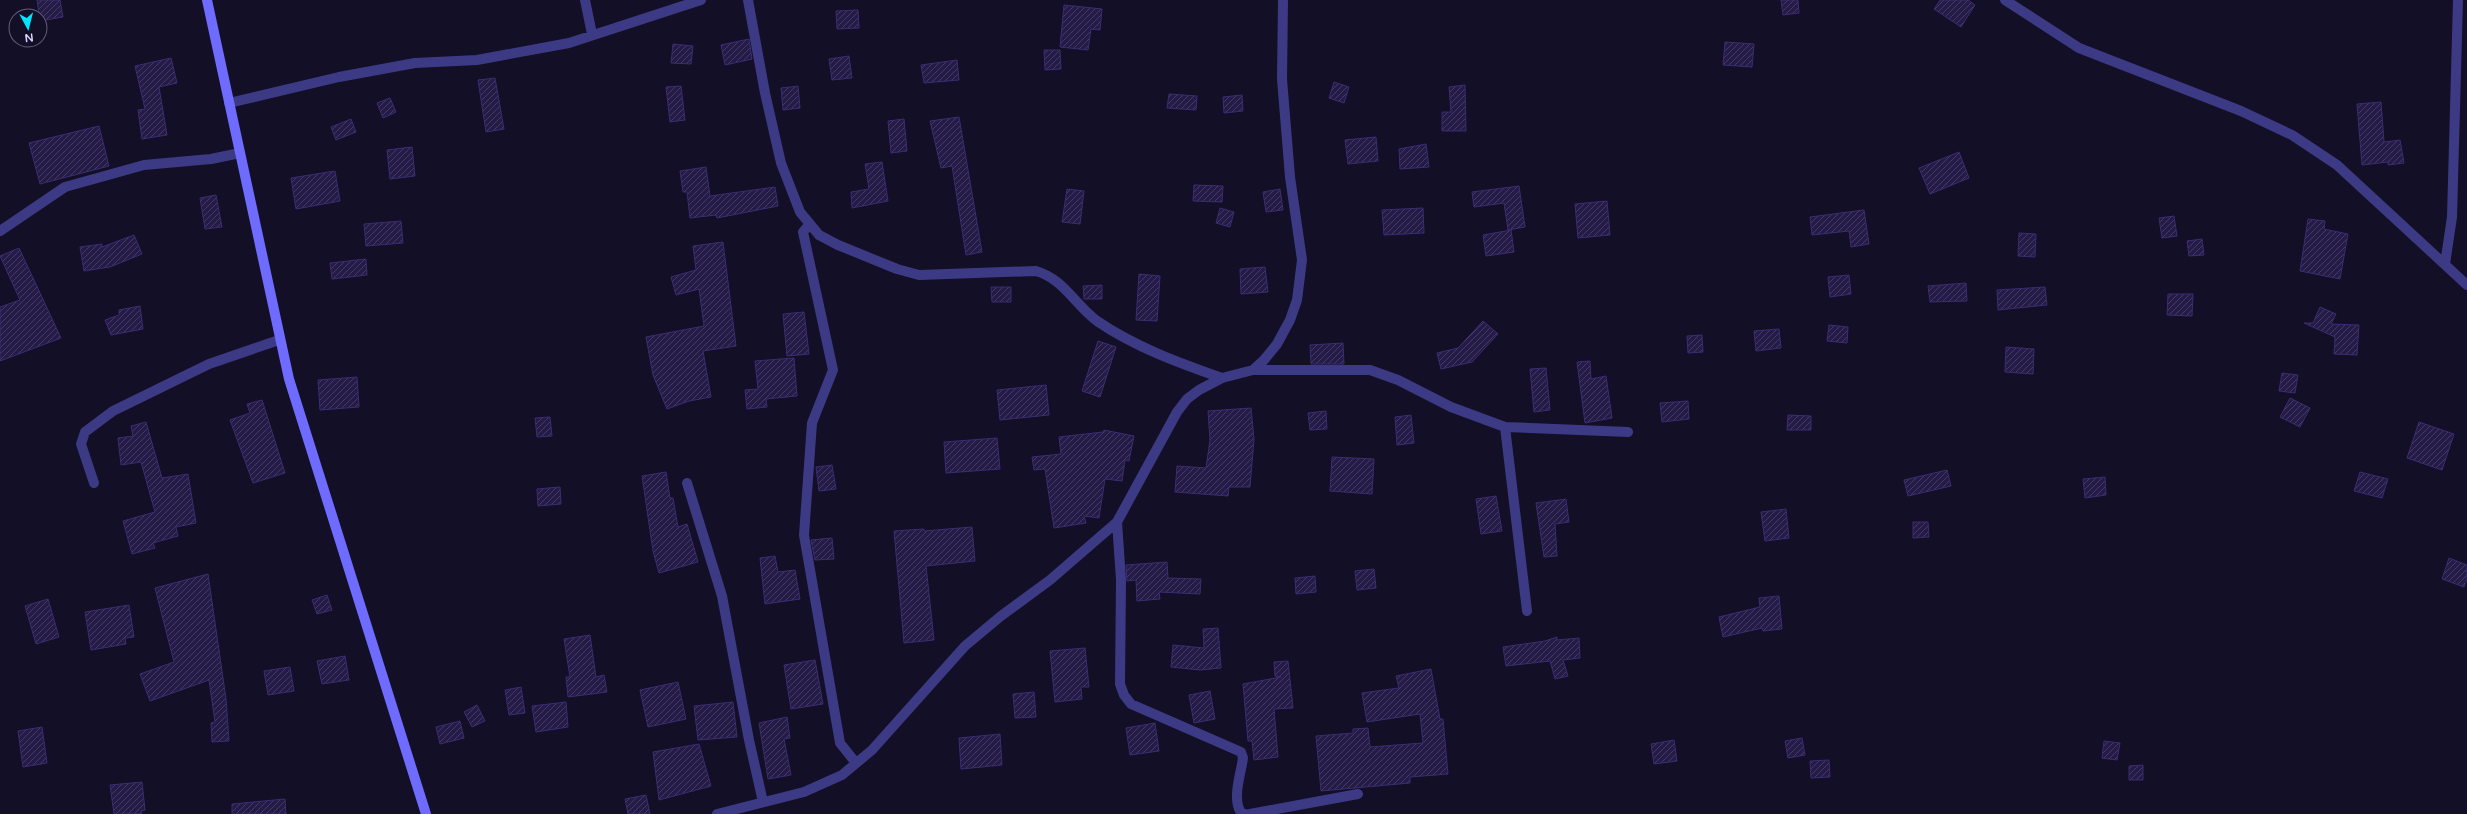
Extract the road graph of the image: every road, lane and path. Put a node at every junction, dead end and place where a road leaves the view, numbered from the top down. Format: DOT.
graph roads {
  1 [pos="207,0"];
  2 [pos="585,0"];
  3 [pos="702,0"];
  4 [pos="748,0"];
  5 [pos="1283,0"];
  6 [pos="2005,0"];
  7 [pos="2458,0"];
  8 [pos="592,34"];
  9 [pos="229,103"];
  10 [pos="240,152"];
  11 [pos="809,225"];
  12 [pos="0,231"];
  13 [pos="2445,264"];
  14 [pos="2467,285"];
  15 [pos="279,340"];
  16 [pos="1253,370"];
  17 [pos="1222,378"];
  18 [pos="1505,427"];
  19 [pos="1628,432"];
  20 [pos="94,483"];
  21 [pos="687,483"];
  22 [pos="1117,522"];
  23 [pos="1526,611"];
  24 [pos="856,763"];
  25 [pos="1358,794"];
  26 [pos="763,802"];
  27 [pos="724,813"];
  28 [pos="426,814"];
  29 [pos="1245,814"];
  30 [pos="1250,814"];
  1 -- 9 [label="main road"];
  2 -- 8 [label="street"];
  3 -- 8 [label="street"];
  4 -- 11 [label="street"];
  5 -- 16 [label="street"];
  6 -- 13 [label="street"];
  7 -- 13 [label="street"];
  8 -- 9 [label="street"];
  9 -- 10 [label="main road"];
  10 -- 12 [label="street"];
  10 -- 15 [label="main road"];
  11 -- 17 [label="street"];
  11 -- 24 [label="street"];
  13 -- 14 [label="street"];
  15 -- 20 [label="street"];
  15 -- 28 [label="main road"];
  16 -- 17 [label="street"];
  16 -- 18 [label="street"];
  17 -- 22 [label="street"];
  18 -- 19 [label="street"];
  18 -- 23 [label="street"];
  21 -- 26 [label="street"];
  22 -- 24 [label="street"];
  22 -- 29 [label="street"];
  24 -- 26 [label="street"];
  25 -- 30 [label="street"];
  26 -- 27 [label="street"];
}
